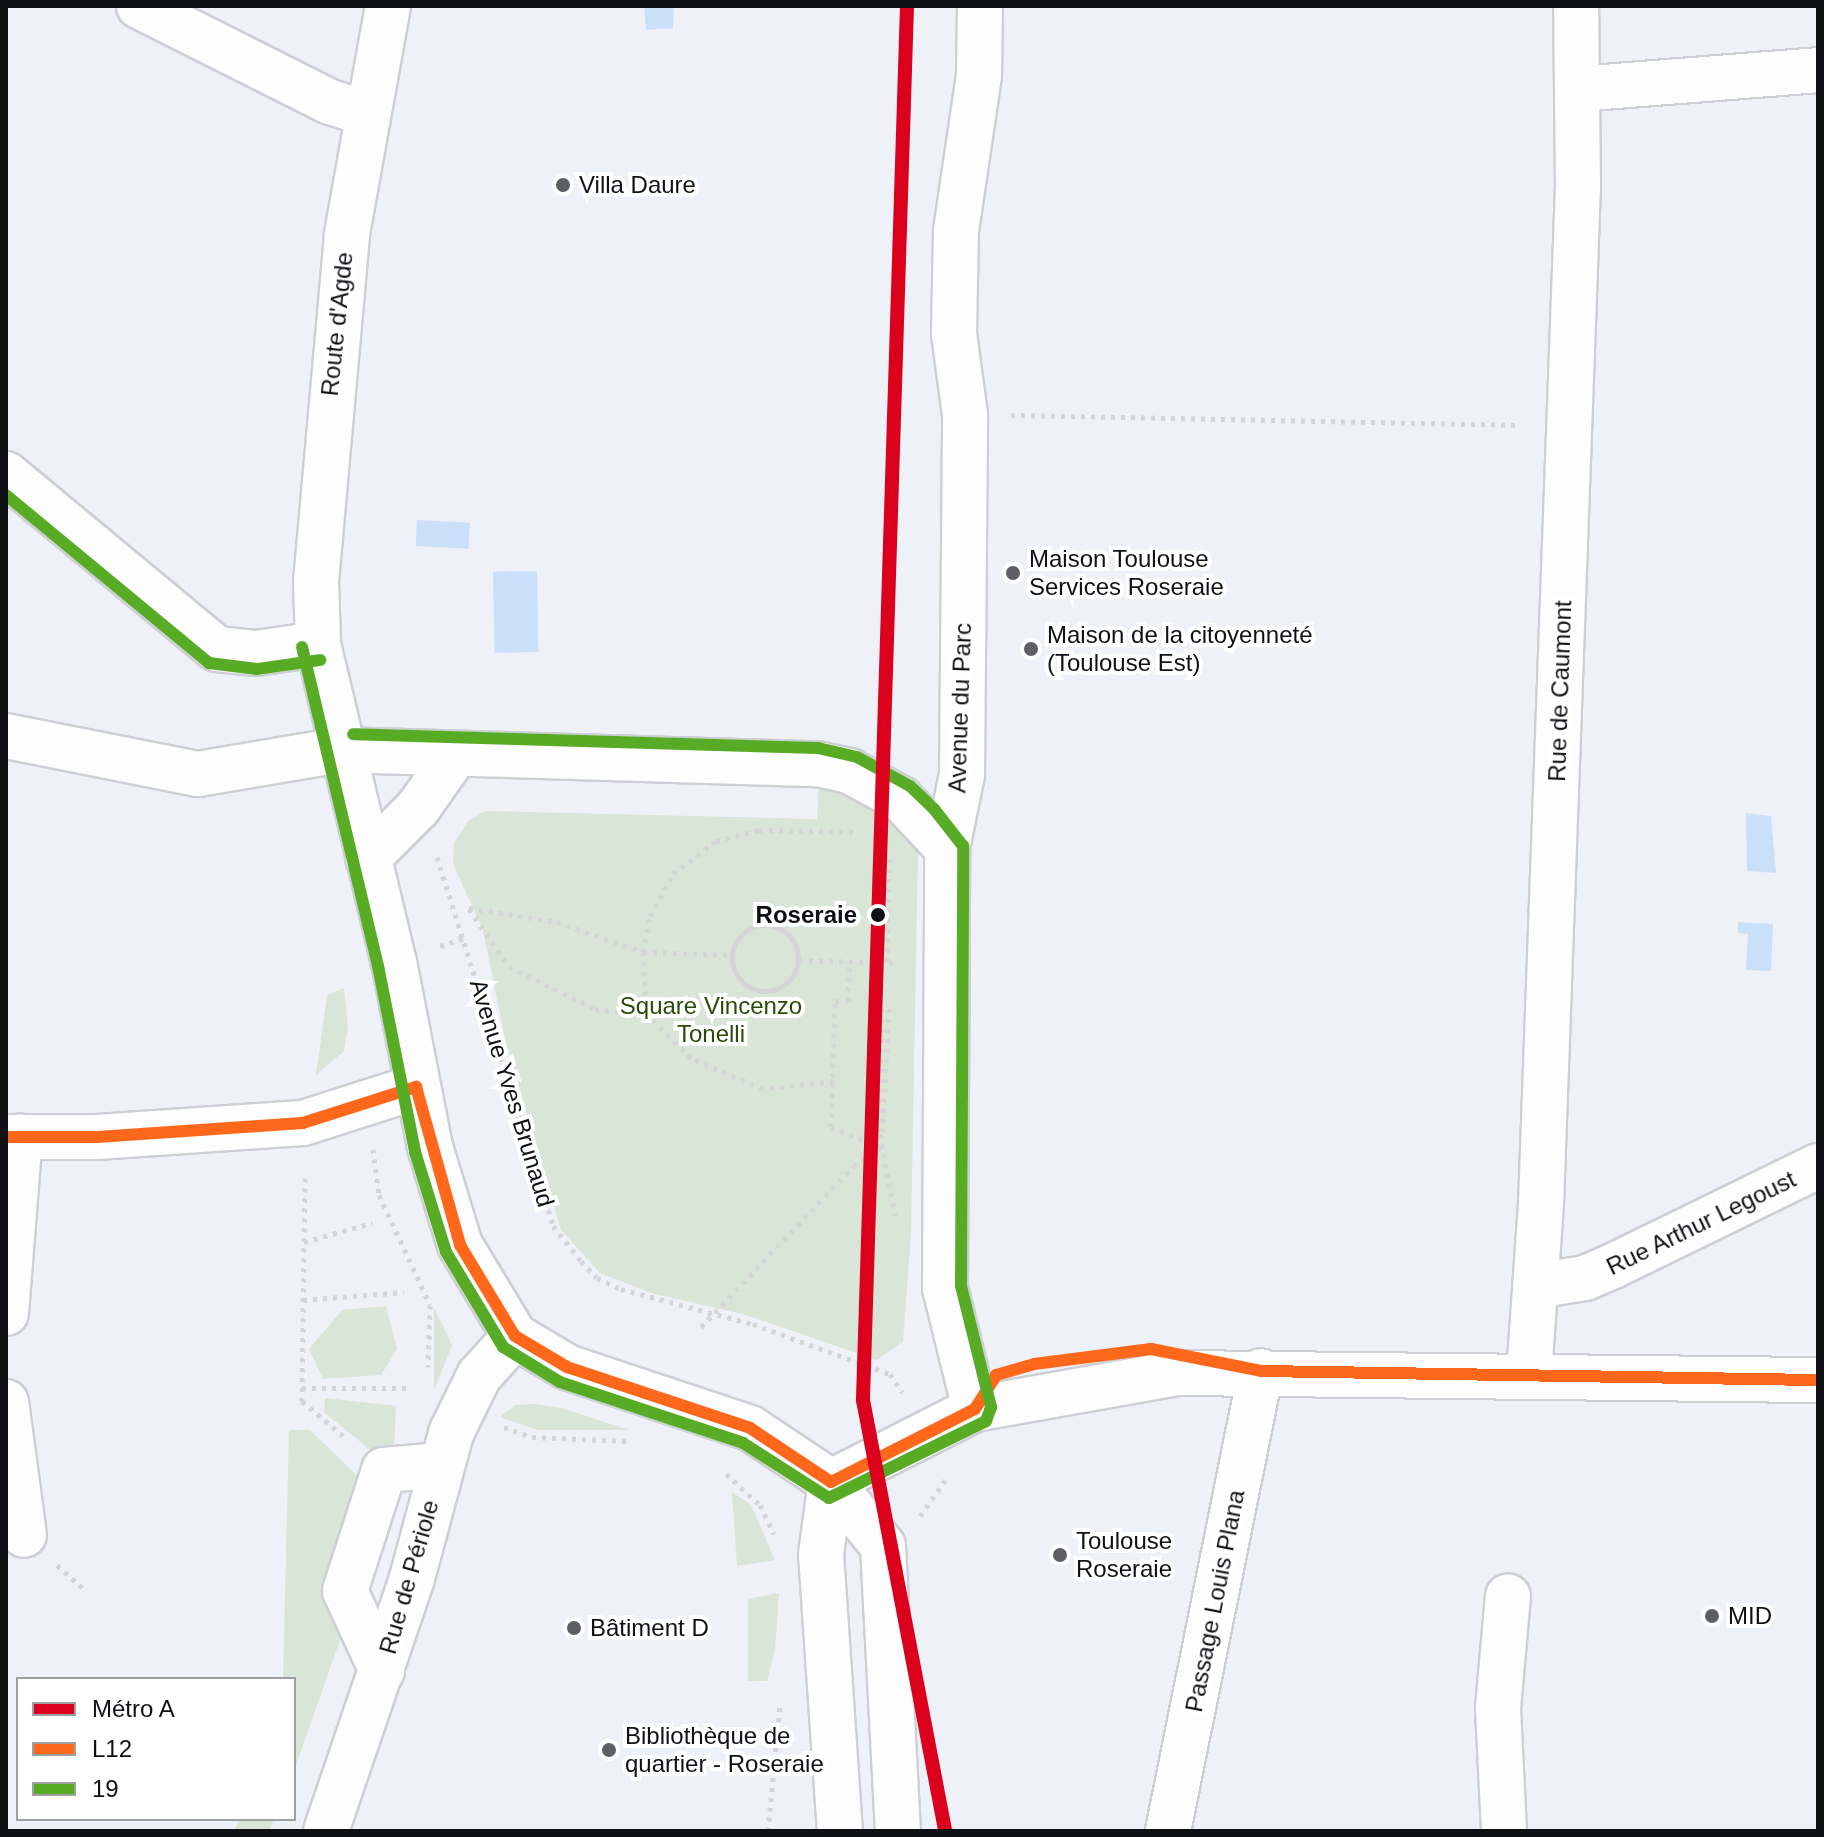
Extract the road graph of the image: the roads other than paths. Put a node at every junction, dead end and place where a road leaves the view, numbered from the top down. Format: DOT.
graph roads {
  1 [pos="139,6"];
  2 [pos="388,6"];
  3 [pos="980,6"];
  4 [pos="1576,6"];
  5 [pos="1818,70"];
  6 [pos="1578,89"];
  7 [pos="366,113"];
  8 [pos="6,474"];
  9 [pos="318,644"];
  10 [pos="6,736"];
  11 [pos="340,750"];
  12 [pos="456,754"];
  13 [pos="947,848"];
  14 [pos="368,858"];
  15 [pos="416,1087"];
  16 [pos="13,1137"];
  17 [pos="1818,1166"];
  18 [pos="1535,1286"];
  19 [pos="6,1313"];
  20 [pos="515,1336"];
  21 [pos="1261,1371"];
  22 [pos="1529,1375"];
  23 [pos="1818,1380"];
  24 [pos="6,1402"];
  25 [pos="975,1409"];
  26 [pos="441,1465"];
  27 [pos="831,1482"];
  28 [pos="24,1535"];
  29 [pos="1508,1596"];
  30 [pos="382,1671"];
  31 [pos="326,1831"];
  32 [pos="840,1831"];
  33 [pos="900,1831"];
  34 [pos="1168,1831"];
  35 [pos="1504,1831"];
  1 -- 7 [label="street"];
  2 -- 7 [label="street, Route d'Agde"];
  3 -- 13 [label="street, Avenue du Parc"];
  4 -- 6 [label="street, Rue de Caumont"];
  5 -- 6 [label="street"];
  6 -- 18 [label="street, Rue de Caumont"];
  7 -- 9 [label="street, Route d'Agde"];
  8 -- 9 [label="street"];
  9 -- 11 [label="street"];
  10 -- 11 [label="street"];
  11 -- 12 [label="street"];
  11 -- 14 [label="street"];
  12 -- 13 [label="street"];
  12 -- 14 [label="street"];
  13 -- 25 [label="street, Avenue du Parc"];
  14 -- 15 [label="street"];
  15 -- 16 [label="street"];
  15 -- 20 [label="street"];
  16 -- 19 [label="street"];
  17 -- 18 [label="street, Rue Arthur Legoust"];
  18 -- 22 [label="street, Rue de Caumont"];
  20 -- 26 [label="street, Rue de Périole"];
  20 -- 27 [label="street"];
  21 -- 22 [label="street"];
  21 -- 25 [label="street"];
  21 -- 34 [label="street, Passage Louis Plana"];
  22 -- 23 [label="street"];
  24 -- 28 [label="street"];
  25 -- 27 [label="street"];
  26 -- 30 [label="street, Rue de Périole"];
  26 -- 30 [label="street"];
  27 -- 32 [label="street"];
  27 -- 33 [label="street"];
  29 -- 35 [label="street"];
  30 -- 31 [label="street, Rue de Périole"];
}
